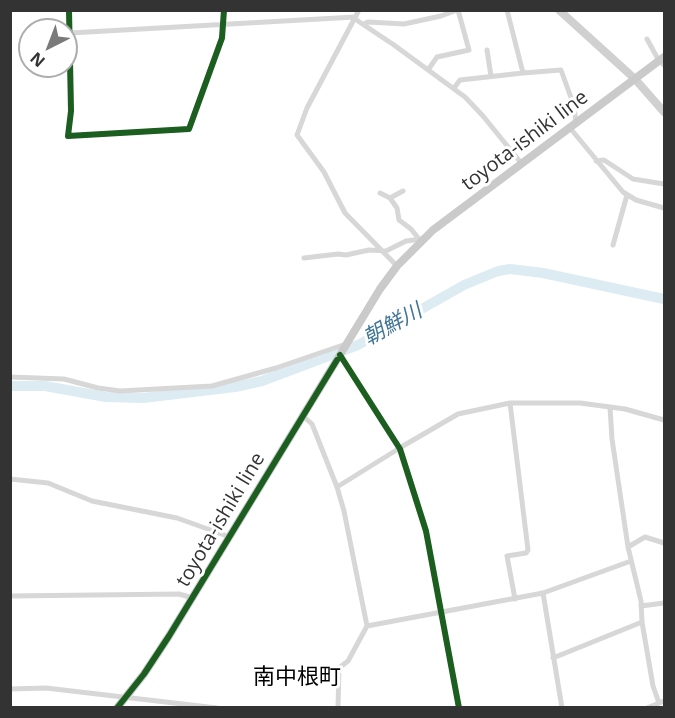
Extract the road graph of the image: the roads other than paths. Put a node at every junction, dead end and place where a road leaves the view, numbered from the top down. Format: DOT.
graph roads {
  1 [pos="224,10"];
  2 [pos="359,10"];
  3 [pos="457,10"];
  4 [pos="507,10"];
  5 [pos="565,12"];
  6 [pos="355,18"];
  7 [pos="364,24"];
  8 [pos="224,25"];
  9 [pos="78,33"];
  10 [pos="647,39"];
  11 [pos="487,51"];
  12 [pos="663,61"];
  13 [pos="428,69"];
  14 [pos="523,72"];
  15 [pos="491,76"];
  16 [pos="71,78"];
  17 [pos="635,79"];
  18 [pos="454,88"];
  19 [pos="664,112"];
  20 [pos="573,126"];
  21 [pos="596,161"];
  22 [pos="522,164"];
  23 [pos="664,184"];
  24 [pos="403,191"];
  25 [pos="380,193"];
  26 [pos="627,195"];
  27 [pos="390,198"];
  28 [pos="664,208"];
  29 [pos="421,239"];
  30 [pos="613,245"];
  31 [pos="381,251"];
  32 [pos="304,258"];
  33 [pos="397,266"];
  34 [pos="347,344"];
  35 [pos="338,357"];
  36 [pos="10,377"];
  37 [pos="510,403"];
  38 [pos="610,407"];
  39 [pos="303,416"];
  40 [pos="664,420"];
  41 [pos="400,449"];
  42 [pos="10,479"];
  43 [pos="337,487"];
  44 [pos="230,537"];
  45 [pos="664,543"];
  46 [pos="628,547"];
  47 [pos="631,561"];
  48 [pos="543,593"];
  49 [pos="10,596"];
  50 [pos="193,598"];
  51 [pos="515,598"];
  52 [pos="664,603"];
  53 [pos="642,606"];
  54 [pos="442,612"];
  55 [pos="642,622"];
  56 [pos="367,626"];
  57 [pos="553,658"];
  58 [pos="339,668"];
  59 [pos="285,671"];
  60 [pos="10,689"];
  61 [pos="125,698"];
  62 [pos="662,702"];
  63 [pos="166,705"];
  64 [pos="117,708"];
  65 [pos="217,708"];
  66 [pos="339,708"];
  67 [pos="459,708"];
  68 [pos="562,708"];
  69 [pos="646,708"];
  1 -- 8 [label="street"];
  2 -- 6 [label="street"];
  3 -- 7 [label="street"];
  3 -- 13 [label="street"];
  4 -- 14 [label="street"];
  5 -- 17 [label="street"];
  6 -- 7 [label="street"];
  6 -- 8 [label="street"];
  6 -- 31 [label="street"];
  7 -- 13 [label="street"];
  8 -- 9 [label="street"];
  8 -- 16 [label="street"];
  10 -- 12 [label="street"];
  11 -- 15 [label="street"];
  12 -- 17 [label="main road, toyota-ishiki line"];
  13 -- 18 [label="street"];
  14 -- 15 [label="street"];
  14 -- 20 [label="street"];
  15 -- 18 [label="street"];
  17 -- 19 [label="street"];
  17 -- 20 [label="main road, toyota-ishiki line"];
  18 -- 22 [label="street"];
  20 -- 21 [label="street"];
  20 -- 22 [label="main road, toyota-ishiki line"];
  21 -- 23 [label="street"];
  21 -- 26 [label="street"];
  22 -- 29 [label="main road, toyota-ishiki line"];
  24 -- 27 [label="street"];
  25 -- 27 [label="street"];
  26 -- 28 [label="street"];
  26 -- 30 [label="street"];
  27 -- 29 [label="street"];
  29 -- 31 [label="street"];
  29 -- 33 [label="main road, toyota-ishiki line"];
  31 -- 32 [label="street"];
  31 -- 33 [label="street"];
  33 -- 34 [label="main road, toyota-ishiki line"];
  34 -- 35 [label="main road, toyota-ishiki line"];
  34 -- 36 [label="street"];
  35 -- 39 [label="main road, toyota-ishiki line"];
  35 -- 41 [label="street"];
  37 -- 38 [label="street"];
  37 -- 41 [label="street"];
  37 -- 51 [label="street"];
  38 -- 40 [label="street"];
  38 -- 46 [label="street"];
  39 -- 43 [label="street"];
  39 -- 44 [label="main road, toyota-ishiki line"];
  41 -- 43 [label="street"];
  41 -- 54 [label="street"];
  42 -- 44 [label="street"];
  43 -- 56 [label="street"];
  44 -- 50 [label="main road, toyota-ishiki line"];
  45 -- 46 [label="street"];
  46 -- 47 [label="street"];
  47 -- 48 [label="street"];
  47 -- 53 [label="street"];
  48 -- 51 [label="street"];
  48 -- 57 [label="street"];
  49 -- 50 [label="street"];
  50 -- 61 [label="main road, toyota-ishiki line"];
  51 -- 54 [label="street"];
  52 -- 53 [label="street"];
  53 -- 55 [label="street"];
  54 -- 56 [label="street"];
  54 -- 67 [label="street"];
  55 -- 57 [label="street"];
  55 -- 62 [label="street"];
  56 -- 58 [label="street"];
  57 -- 68 [label="street"];
  58 -- 59 [label="street"];
  58 -- 66 [label="street"];
  60 -- 61 [label="street"];
  61 -- 63 [label="street"];
  61 -- 64 [label="main road, toyota-ishiki line"];
  62 -- 69 [label="street"];
  63 -- 65 [label="street"];
}
